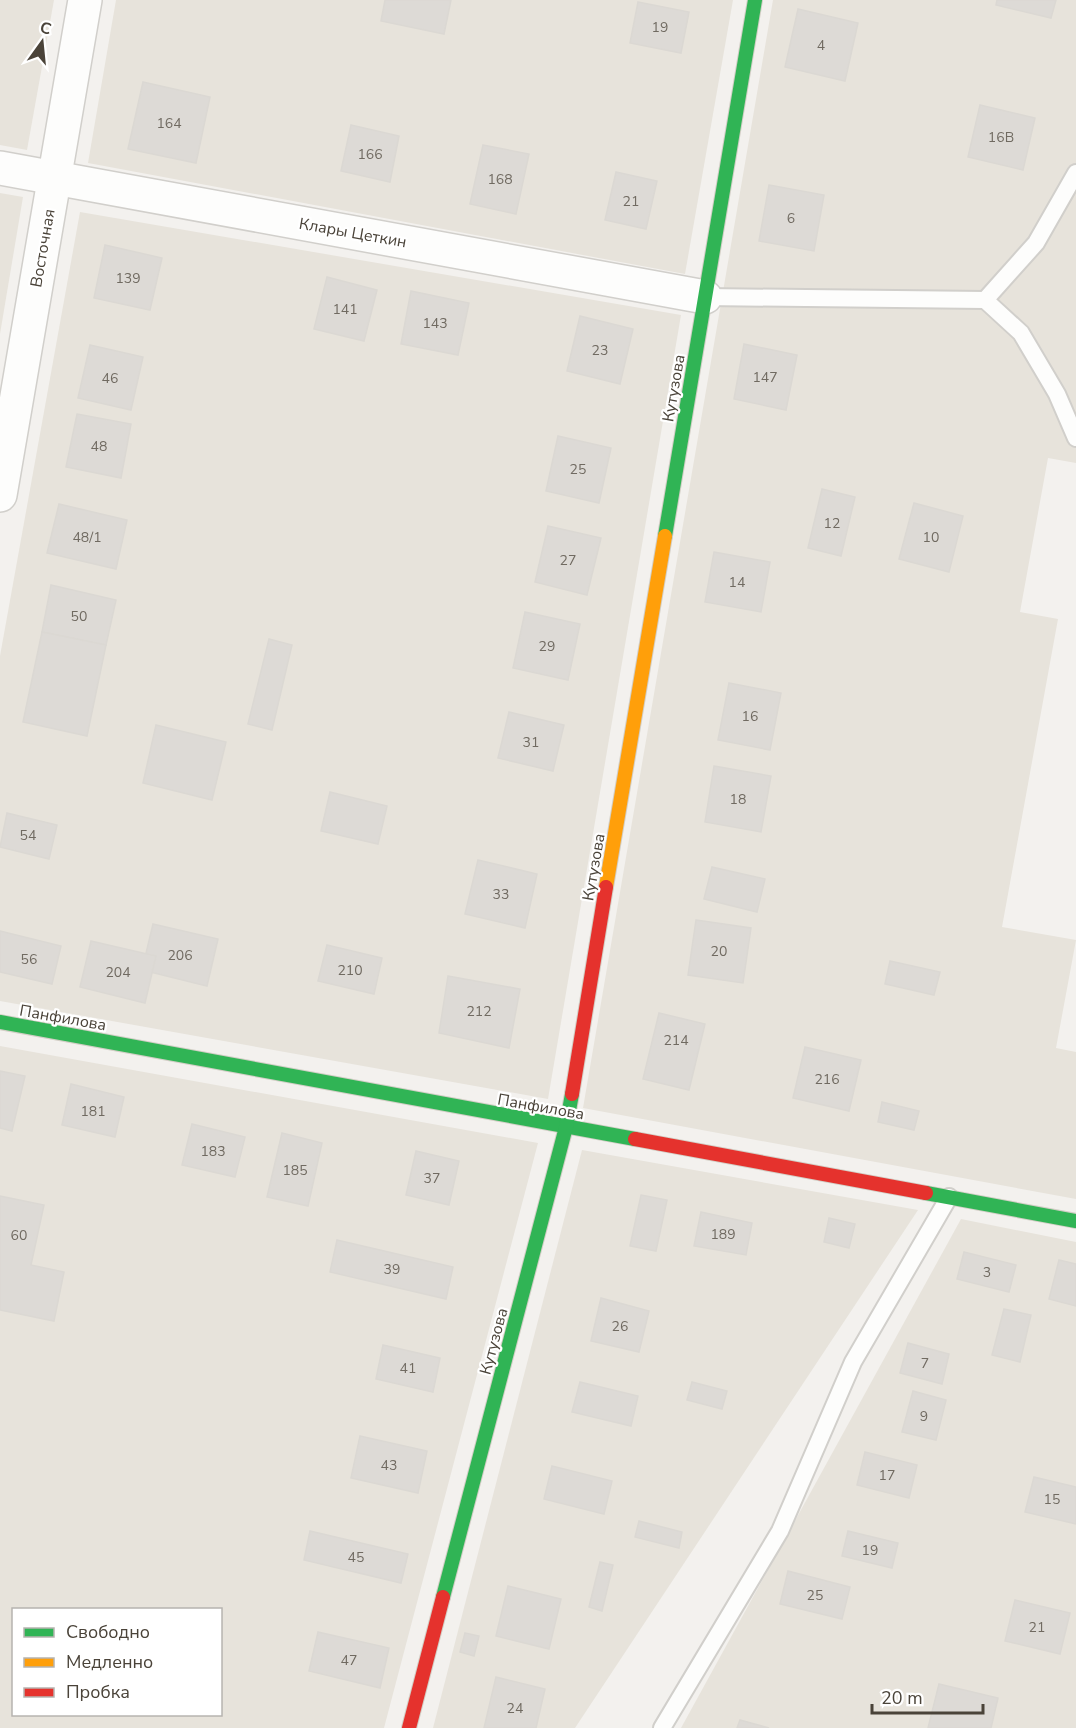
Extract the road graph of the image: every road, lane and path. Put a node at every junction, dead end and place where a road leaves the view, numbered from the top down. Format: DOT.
graph roads {
  1 [pos="85,0"];
  2 [pos="755,0"];
  3 [pos="0,168"];
  4 [pos="1076,173"];
  5 [pos="54,178"];
  6 [pos="705,297"];
  7 [pos="985,300"];
  8 [pos="1076,438"];
  9 [pos="0,495"];
  10 [pos="0,1022"];
  11 [pos="566,1127"];
  12 [pos="949,1197"];
  13 [pos="1076,1221"];
  14 [pos="409,1728"];
  15 [pos="662,1728"];
  1 -- 5 [label="street, Восточная"];
  2 -- 6 [label="street, Кутузова"];
  3 -- 5 [label="street, Клары Цеткин"];
  4 -- 7 [label="lane"];
  5 -- 6 [label="street, Клары Цеткин"];
  5 -- 9 [label="street, Восточная"];
  6 -- 7 [label="lane"];
  6 -- 11 [label="street, Кутузова"];
  7 -- 8 [label="lane"];
  10 -- 11 [label="street, Панфилова"];
  11 -- 12 [label="street, Панфилова"];
  11 -- 14 [label="street, Кутузова"];
  12 -- 13 [label="street, Панфилова"];
  12 -- 15 [label="lane"];
}
